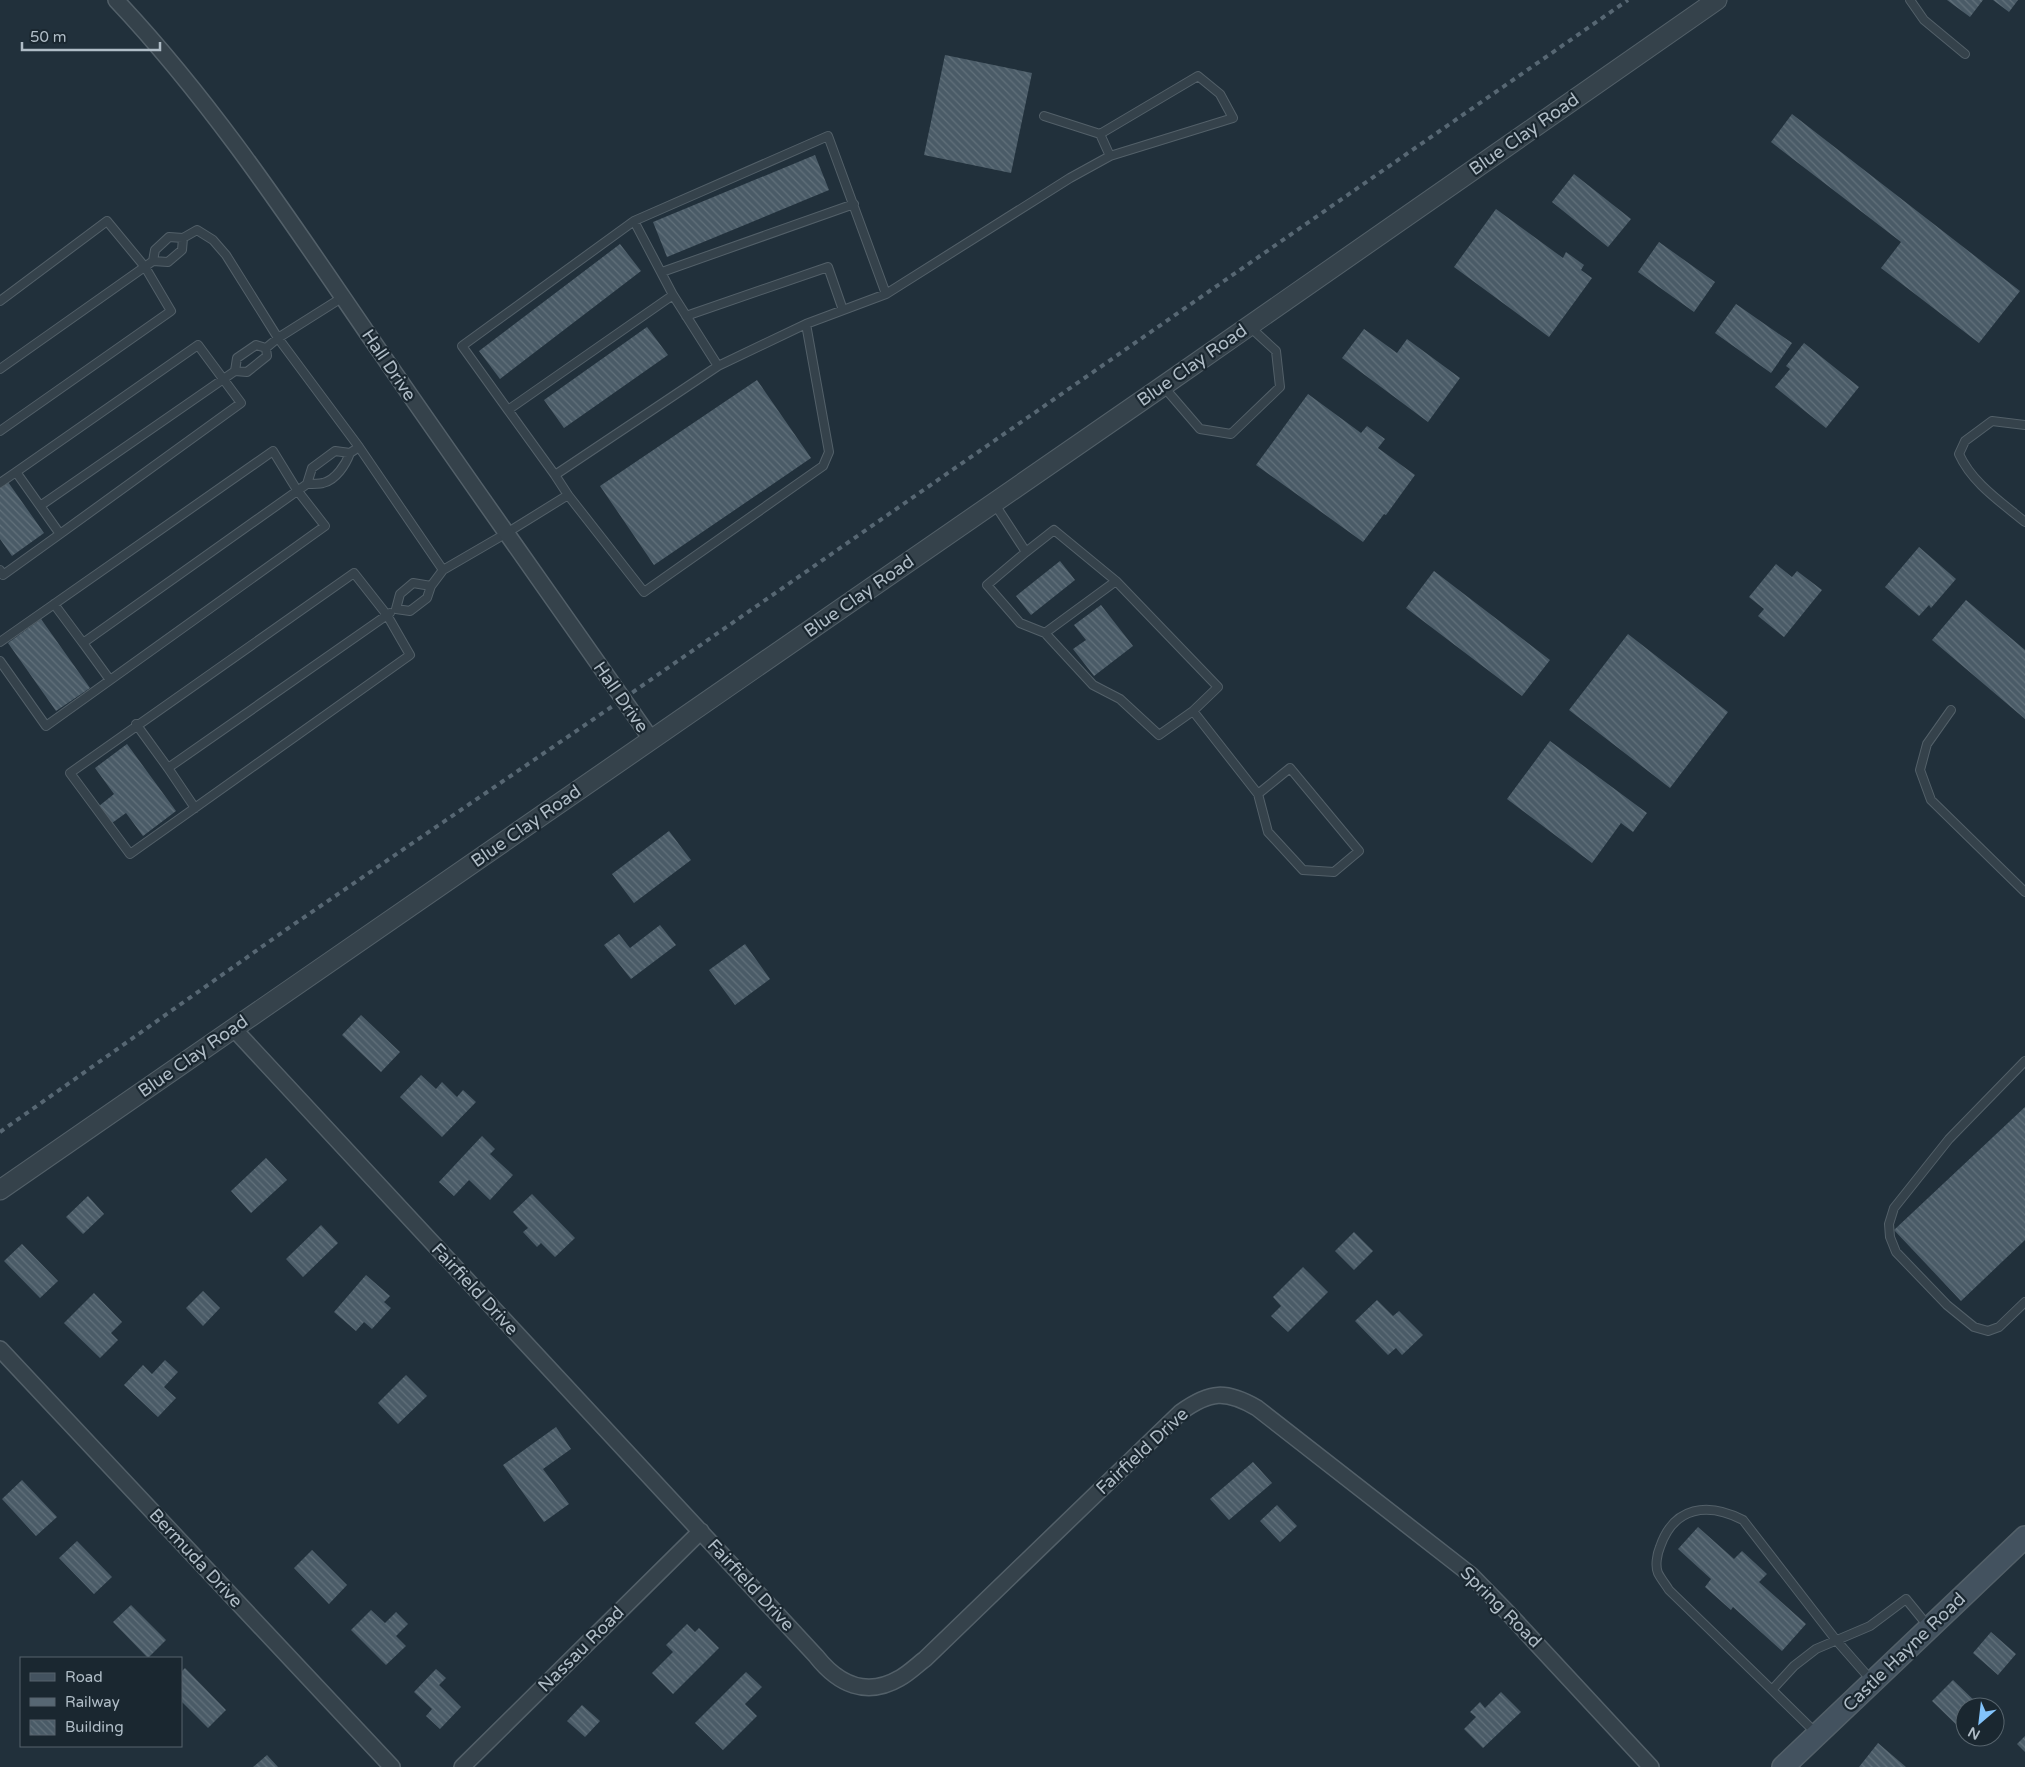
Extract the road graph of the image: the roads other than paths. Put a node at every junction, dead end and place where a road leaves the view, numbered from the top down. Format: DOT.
graph roads {
  1 [pos="116,0"];
  2 [pos="1717,0"];
  3 [pos="1910,0"];
  4 [pos="1965,54"];
  5 [pos="1044,116"];
  6 [pos="1100,134"];
  7 [pos="1110,156"];
  8 [pos="854,204"];
  9 [pos="634,221"];
  10 [pos="183,238"];
  11 [pos="153,261"];
  12 [pos="145,267"];
  13 [pos="662,272"];
  14 [pos="886,294"];
  15 [pos="673,295"];
  16 [pos="343,297"];
  17 [pos="0,301"];
  18 [pos="844,310"];
  19 [pos="686,316"];
  20 [pos="806,324"];
  21 [pos="1248,326"];
  22 [pos="278,338"];
  23 [pos="266,348"];
  24 [pos="718,366"];
  25 [pos="0,369"];
  26 [pos="235,370"];
  27 [pos="222,379"];
  28 [pos="1163,386"];
  29 [pos="508,410"];
  30 [pos="2025,425"];
  31 [pos="0,431"];
  32 [pos="359,447"];
  33 [pos="350,453"];
  34 [pos="16,472"];
  35 [pos="555,476"];
  36 [pos="0,483"];
  37 [pos="307,484"];
  38 [pos="297,490"];
  39 [pos="568,495"];
  40 [pos="994,503"];
  41 [pos="40,506"];
  42 [pos="2025,522"];
  43 [pos="60,534"];
  44 [pos="506,534"];
  45 [pos="1026,552"];
  46 [pos="0,570"];
  47 [pos="443,570"];
  48 [pos="1116,581"];
  49 [pos="430,586"];
  50 [pos="54,604"];
  51 [pos="396,609"];
  52 [pos="387,615"];
  53 [pos="1046,634"];
  54 [pos="0,642"];
  55 [pos="83,643"];
  56 [pos="0,661"];
  57 [pos="110,680"];
  58 [pos="1951,710"];
  59 [pos="1193,711"];
  60 [pos="136,724"];
  61 [pos="651,739"];
  62 [pos="168,768"];
  63 [pos="1258,794"];
  64 [pos="195,808"];
  65 [pos="2025,892"];
  66 [pos="233,1028"];
  67 [pos="2025,1061"];
  68 [pos="0,1190"];
  69 [pos="2025,1301"];
  70 [pos="0,1348"];
  71 [pos="1333,1467"];
  72 [pos="701,1531"];
  73 [pos="2025,1537"];
  74 [pos="1930,1627"];
  75 [pos="1836,1640"];
  76 [pos="1872,1682"];
  77 [pos="1772,1690"];
  78 [pos="1818,1734"];
  79 [pos="392,1767"];
  80 [pos="462,1767"];
  81 [pos="1651,1767"];
  82 [pos="1783,1767"];
  1 -- 16 [label="street, Hall Drive"];
  2 -- 21 [label="street, Blue Clay Road"];
  3 -- 4 [label="lane"];
  5 -- 6 [label="lane"];
  6 -- 7 [label="lane"];
  6 -- 7 [label="lane"];
  7 -- 14 [label="lane"];
  8 -- 9 [label="lane"];
  8 -- 13 [label="lane"];
  8 -- 14 [label="lane"];
  9 -- 13 [label="lane"];
  9 -- 29 [label="lane"];
  10 -- 11 [label="lane"];
  10 -- 11 [label="lane"];
  10 -- 22 [label="lane"];
  11 -- 12 [label="lane"];
  12 -- 17 [label="lane"];
  12 -- 25 [label="lane"];
  12 -- 31 [label="lane"];
  13 -- 15 [label="lane"];
  14 -- 18 [label="lane"];
  15 -- 19 [label="lane"];
  15 -- 29 [label="lane"];
  16 -- 22 [label="lane"];
  16 -- 44 [label="street, Hall Drive"];
  18 -- 19 [label="lane"];
  18 -- 20 [label="lane"];
  19 -- 24 [label="lane"];
  20 -- 24 [label="lane"];
  20 -- 39 [label="lane"];
  21 -- 28 [label="street, Blue Clay Road"];
  21 -- 28 [label="lane"];
  22 -- 23 [label="lane"];
  22 -- 32 [label="lane"];
  23 -- 26 [label="lane"];
  23 -- 26 [label="lane"];
  24 -- 35 [label="lane"];
  26 -- 27 [label="lane"];
  27 -- 34 [label="lane"];
  27 -- 41 [label="lane"];
  27 -- 43 [label="lane"];
  28 -- 40 [label="street, Blue Clay Road"];
  29 -- 35 [label="lane"];
  30 -- 42 [label="lane"];
  32 -- 33 [label="lane"];
  32 -- 47 [label="lane"];
  33 -- 37 [label="lane"];
  33 -- 37 [label="lane"];
  34 -- 36 [label="lane"];
  34 -- 41 [label="lane"];
  35 -- 39 [label="lane"];
  37 -- 38 [label="lane"];
  38 -- 50 [label="lane"];
  38 -- 55 [label="lane"];
  38 -- 57 [label="lane"];
  39 -- 44 [label="lane"];
  40 -- 45 [label="lane"];
  40 -- 61 [label="street, Blue Clay Road"];
  41 -- 43 [label="lane"];
  43 -- 46 [label="lane"];
  44 -- 47 [label="lane"];
  44 -- 61 [label="street, Hall Drive"];
  45 -- 48 [label="lane"];
  45 -- 53 [label="lane"];
  47 -- 49 [label="lane"];
  48 -- 53 [label="lane"];
  48 -- 59 [label="lane"];
  49 -- 51 [label="lane"];
  49 -- 51 [label="lane"];
  50 -- 54 [label="lane"];
  50 -- 55 [label="lane"];
  51 -- 52 [label="lane"];
  52 -- 60 [label="lane"];
  52 -- 62 [label="lane"];
  52 -- 64 [label="lane"];
  53 -- 59 [label="lane"];
  55 -- 57 [label="lane"];
  56 -- 57 [label="lane"];
  58 -- 65 [label="lane"];
  59 -- 63 [label="lane"];
  60 -- 62 [label="lane"];
  60 -- 64 [label="lane"];
  61 -- 66 [label="street, Blue Clay Road"];
  62 -- 64 [label="lane"];
  63 -- 63 [label="lane"];
  66 -- 68 [label="street, Blue Clay Road"];
  66 -- 72 [label="street, Fairfield Drive"];
  67 -- 69 [label="lane"];
  70 -- 79 [label="street, Bermuda Drive"];
  71 -- 72 [label="street, Fairfield Drive"];
  71 -- 81 [label="street, Spring Road"];
  72 -- 80 [label="street, Nassau Road"];
  73 -- 74 [label="main road, Castle Hayne Road"];
  74 -- 75 [label="lane"];
  74 -- 76 [label="main road, Castle Hayne Road"];
  75 -- 76 [label="lane"];
  75 -- 77 [label="lane"];
  75 -- 77 [label="lane"];
  76 -- 78 [label="main road, Castle Hayne Road"];
  77 -- 78 [label="lane"];
  78 -- 82 [label="main road, Castle Hayne Road"];
}
